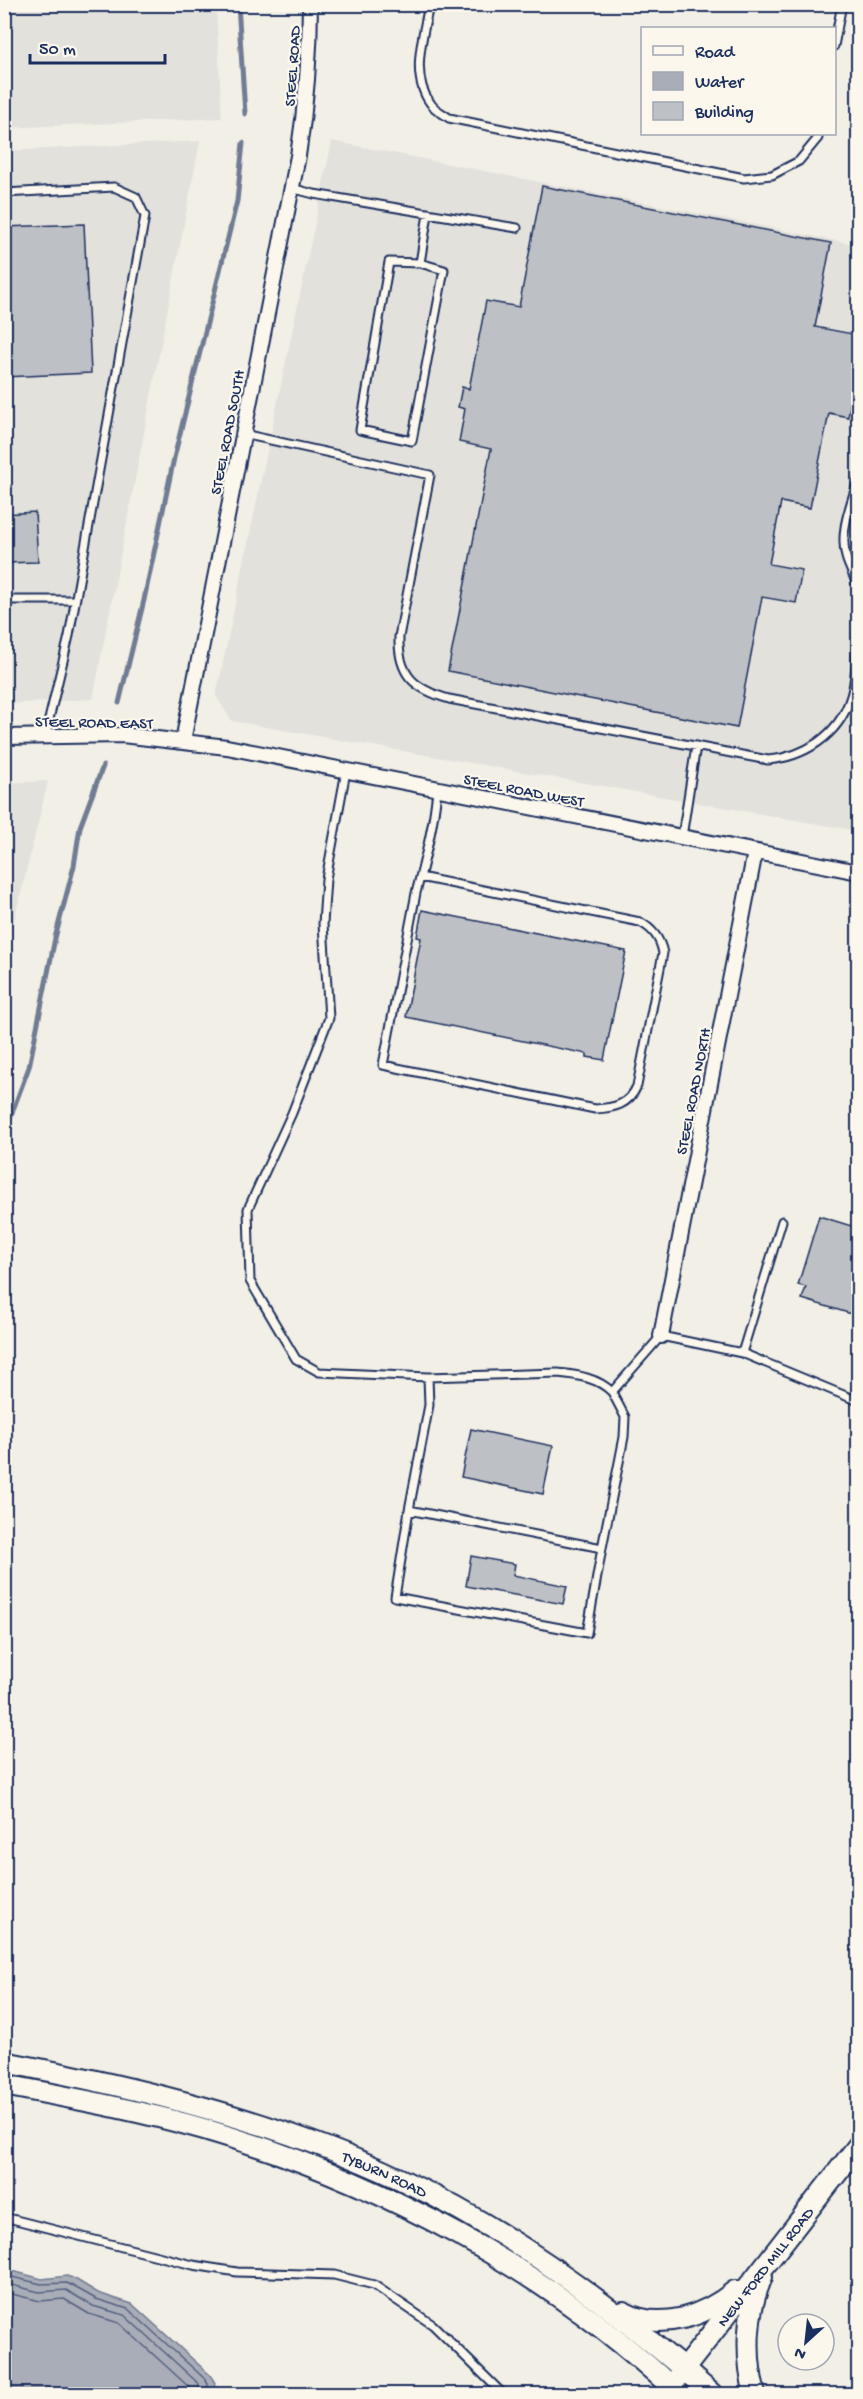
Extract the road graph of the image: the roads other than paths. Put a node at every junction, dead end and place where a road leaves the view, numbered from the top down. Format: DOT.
graph roads {
  1 [pos="310,4"];
  2 [pos="429,4"];
  3 [pos="842,4"];
  4 [pos="836,36"];
  5 [pos="302,129"];
  6 [pos="818,135"];
  7 [pos="291,188"];
  8 [pos="4,193"];
  9 [pos="428,214"];
  10 [pos="517,228"];
  11 [pos="420,263"];
  12 [pos="243,434"];
  13 [pos="858,480"];
  14 [pos="858,588"];
  15 [pos="4,600"];
  16 [pos="75,600"];
  17 [pos="858,634"];
  18 [pos="45,736"];
  19 [pos="4,737"];
  20 [pos="183,741"];
  21 [pos="696,746"];
  22 [pos="346,771"];
  23 [pos="437,789"];
  24 [pos="682,837"];
  25 [pos="755,852"];
  26 [pos="858,872"];
  27 [pos="420,877"];
  28 [pos="782,1221"];
  29 [pos="661,1336"];
  30 [pos="742,1353"];
  31 [pos="428,1377"];
  32 [pos="612,1392"];
  33 [pos="858,1401"];
  34 [pos="409,1510"];
  35 [pos="602,1548"];
  36 [pos="4,2062"];
  37 [pos="4,2085"];
  38 [pos="858,2146"];
  39 [pos="4,2217"];
  40 [pos="767,2262"];
  41 [pos="597,2299"];
  42 [pos="684,2369"];
  43 [pos="671,2392"];
  44 [pos="503,2394"];
  45 [pos="712,2394"];
  46 [pos="755,2394"];
  1 -- 5 [label="street, STEEL ROAD"];
  2 -- 6 [label="lane"];
  3 -- 4 [label="lane"];
  5 -- 7 [label="street, STEEL ROAD SOUTH"];
  7 -- 9 [label="lane"];
  7 -- 12 [label="street, STEEL ROAD SOUTH"];
  8 -- 16 [label="lane"];
  9 -- 10 [label="lane"];
  9 -- 11 [label="lane"];
  11 -- 11 [label="lane"];
  12 -- 20 [label="street, STEEL ROAD SOUTH"];
  12 -- 21 [label="lane"];
  13 -- 14 [label="lane"];
  15 -- 16 [label="lane"];
  16 -- 18 [label="lane"];
  17 -- 21 [label="lane"];
  18 -- 19 [label="street, STEEL ROAD EAST"];
  18 -- 20 [label="street, STEEL ROAD EAST"];
  20 -- 22 [label="street, STEEL ROAD WEST"];
  21 -- 24 [label="lane"];
  22 -- 23 [label="street, STEEL ROAD WEST"];
  22 -- 31 [label="lane"];
  23 -- 24 [label="street, STEEL ROAD WEST"];
  23 -- 27 [label="lane"];
  24 -- 25 [label="street, STEEL ROAD WEST"];
  25 -- 26 [label="street, STEEL ROAD WEST"];
  25 -- 29 [label="street, STEEL ROAD NORTH"];
  27 -- 27 [label="lane"];
  28 -- 30 [label="lane"];
  29 -- 30 [label="lane"];
  29 -- 32 [label="lane"];
  30 -- 33 [label="lane"];
  31 -- 32 [label="lane"];
  31 -- 34 [label="lane"];
  32 -- 35 [label="lane"];
  34 -- 35 [label="lane"];
  34 -- 35 [label="lane"];
  36 -- 41 [label="main road, TYBURN ROAD"];
  37 -- 43 [label="main road, TYBURN ROAD"];
  38 -- 40 [label="main road, NEW FORD MILL ROAD"];
  39 -- 44 [label="lane"];
  40 -- 41 [label="main road"];
  40 -- 42 [label="main road, NEW FORD MILL ROAD"];
  40 -- 46 [label="main road"];
  41 -- 42 [label="main road, TYBURN ROAD"];
  42 -- 43 [label="main road, NEW FORD MILL ROAD"];
  42 -- 45 [label="main road, TYBURN ROAD"];
}
